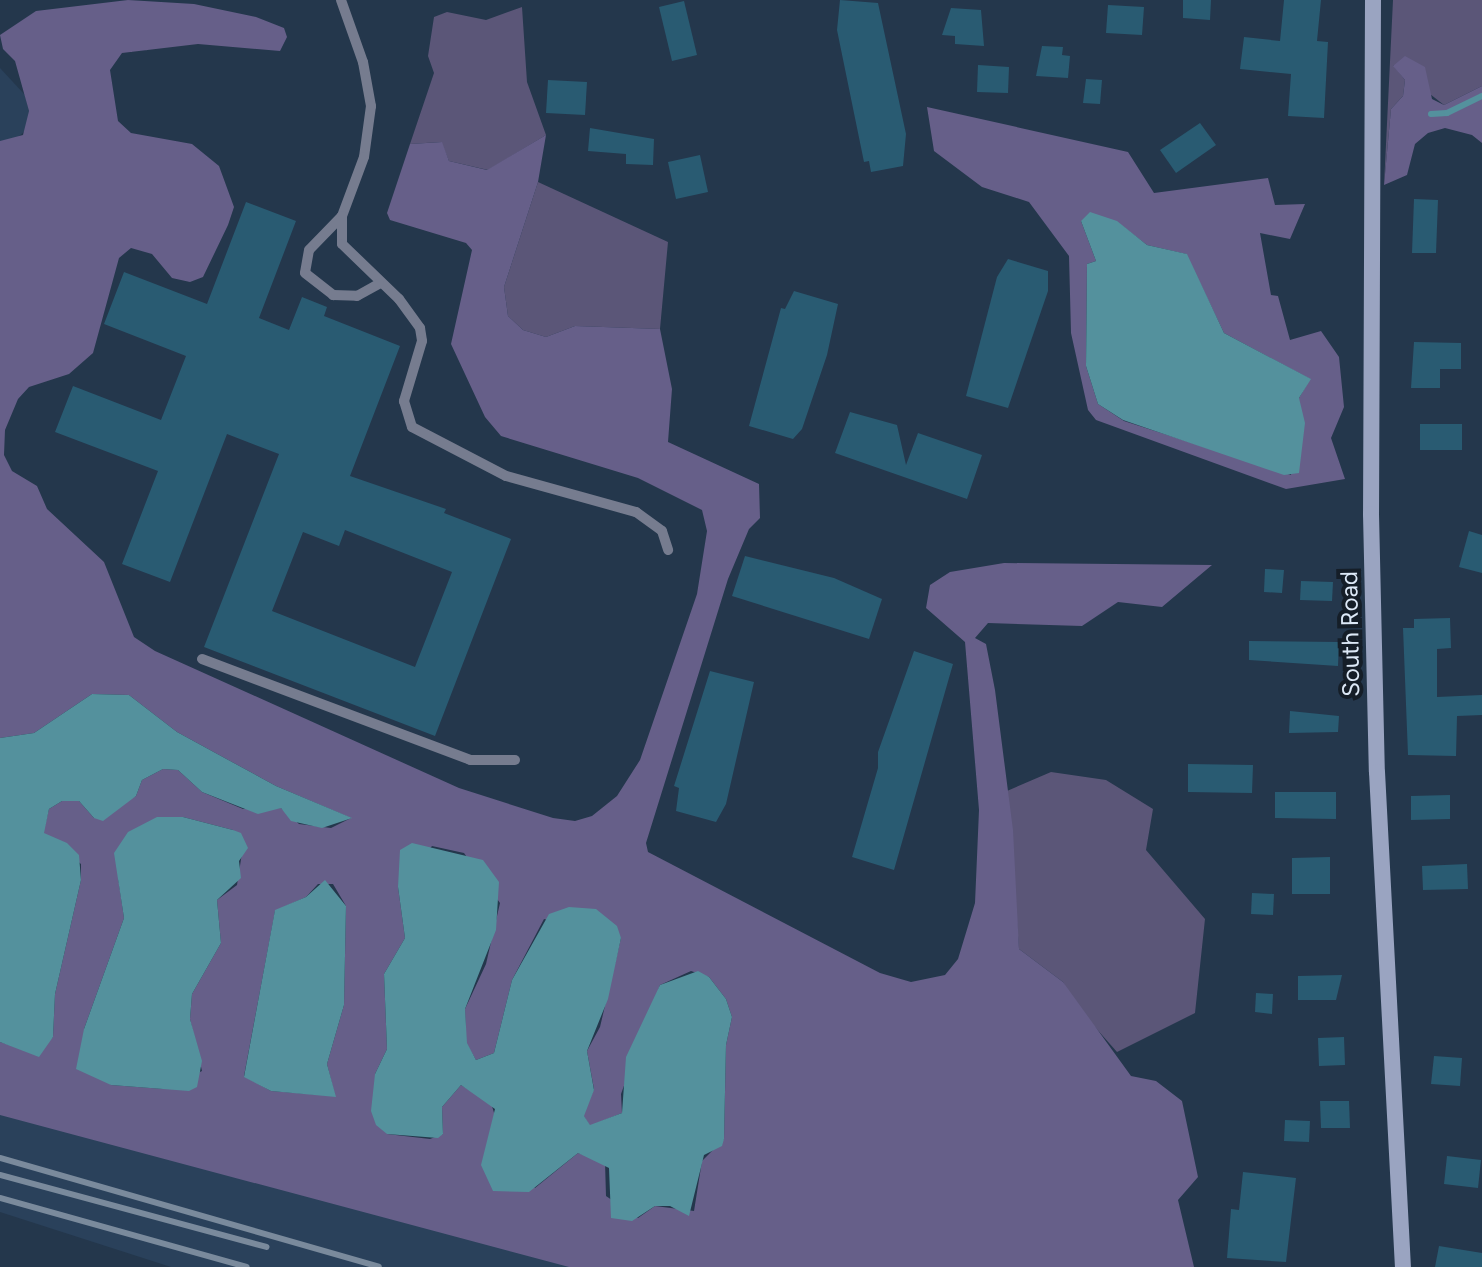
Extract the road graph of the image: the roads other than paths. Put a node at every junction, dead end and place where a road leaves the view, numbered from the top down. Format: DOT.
graph roads {
  1 [pos="341,0"];
  2 [pos="1373,0"];
  3 [pos="342,216"];
  4 [pos="379,284"];
  5 [pos="668,550"];
  6 [pos="202,659"];
  7 [pos="515,760"];
  8 [pos="1403,1267"];
  1 -- 3 [label="lane"];
  2 -- 8 [label="main road, South Road"];
  3 -- 4 [label="lane"];
  3 -- 4 [label="lane"];
  4 -- 5 [label="lane"];
  6 -- 7 [label="lane"];
}
